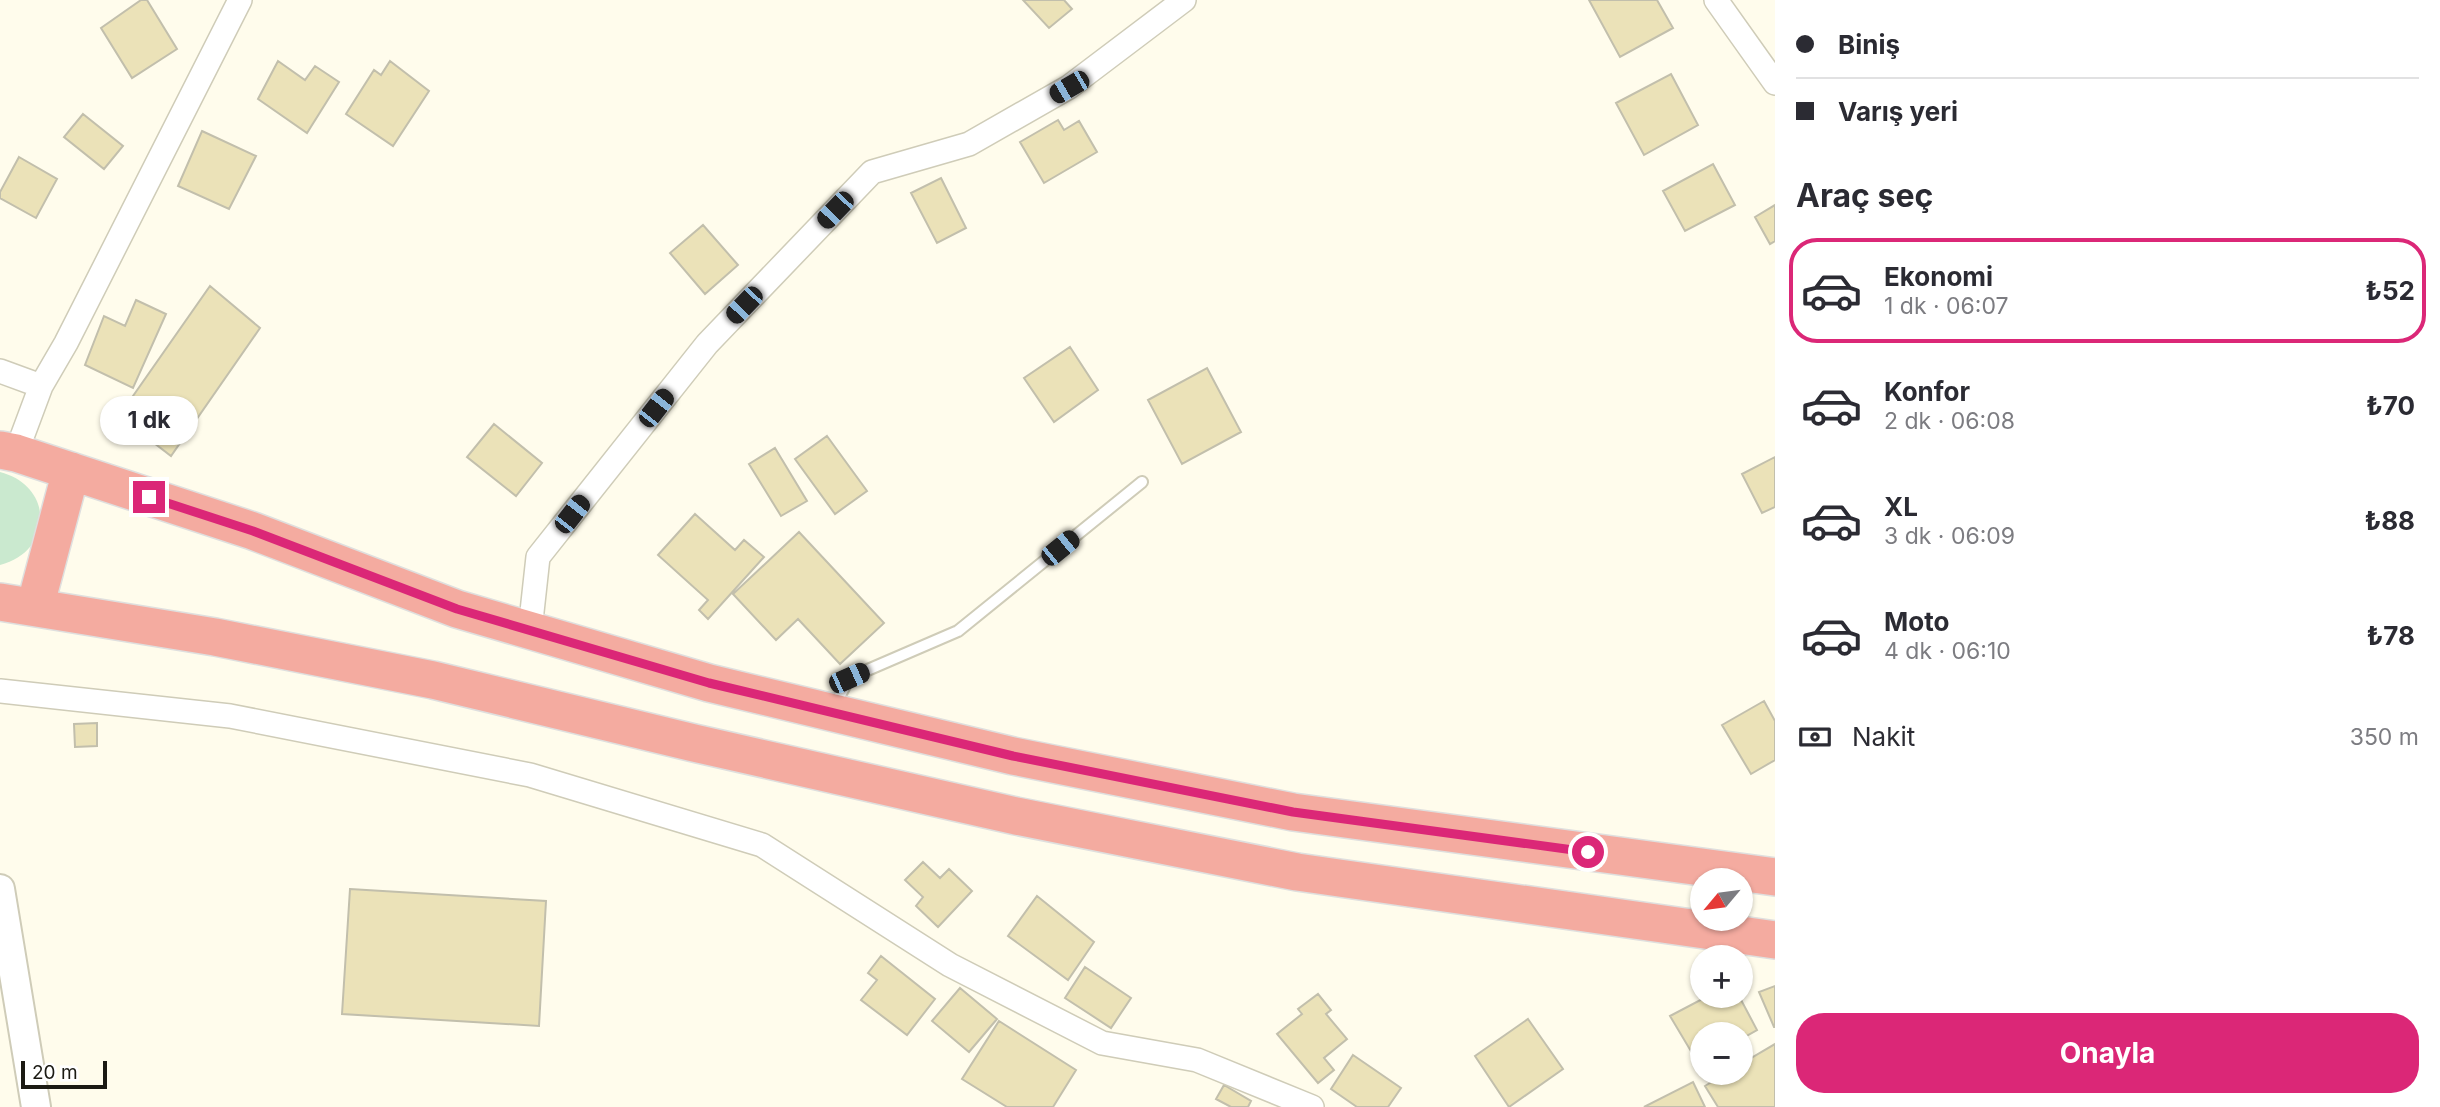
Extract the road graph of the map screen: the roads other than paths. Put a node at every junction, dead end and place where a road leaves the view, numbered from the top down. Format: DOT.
graph roads {
  1 [pos="240,0"];
  2 [pos="1184,0"];
  3 [pos="1716,0"];
  4 [pos="1775,83"];
  5 [pos="0,371"];
  6 [pos="41,386"];
  7 [pos="8,452"];
  8 [pos="71,471"];
  9 [pos="1142,482"];
  10 [pos="17,604"];
  11 [pos="530,630"];
  12 [pos="0,691"];
  13 [pos="831,713"];
  14 [pos="1775,877"];
  15 [pos="0,889"];
  16 [pos="1775,940"];
  17 [pos="36,1107"];
  18 [pos="1312,1107"];
  1 -- 6 [label="street"];
  2 -- 11 [label="street"];
  3 -- 4 [label="street"];
  5 -- 6 [label="street"];
  6 -- 7 [label="street"];
  7 -- 8 [label="highway"];
  8 -- 10 [label="highway"];
  8 -- 11 [label="highway"];
  9 -- 13 [label="lane"];
  10 -- 16 [label="highway"];
  11 -- 13 [label="highway"];
  12 -- 18 [label="street"];
  13 -- 14 [label="highway"];
  15 -- 17 [label="street"];
}
